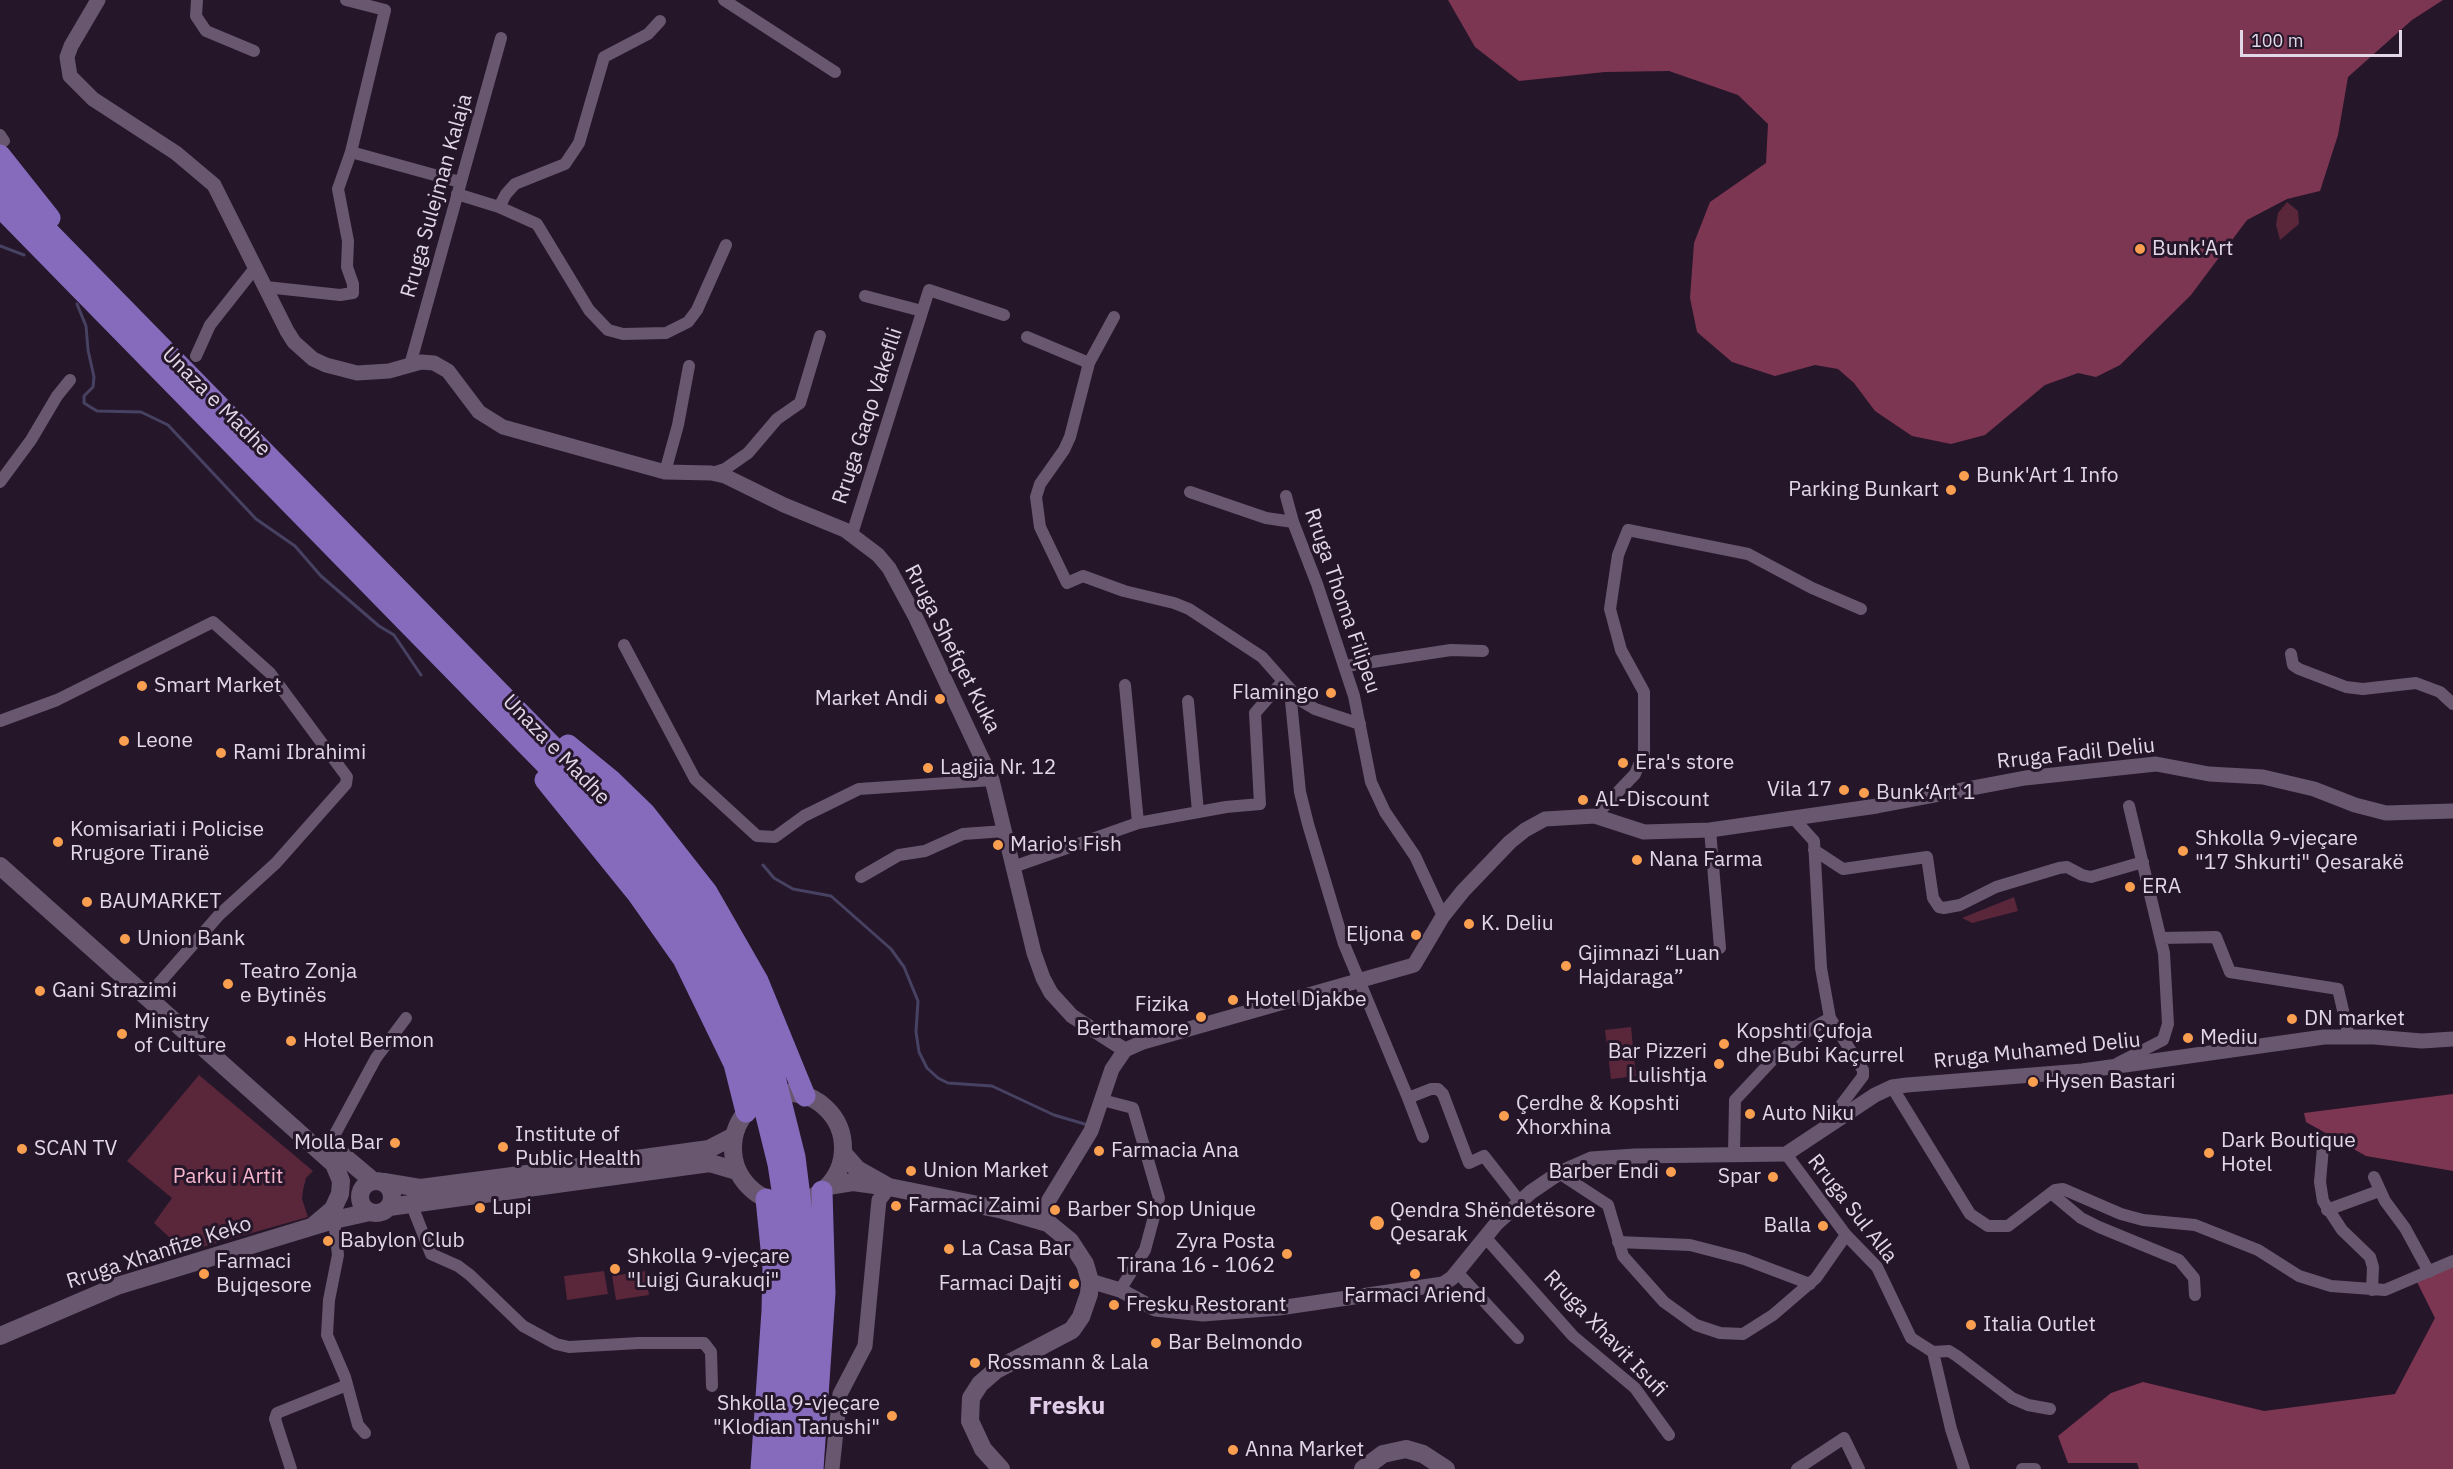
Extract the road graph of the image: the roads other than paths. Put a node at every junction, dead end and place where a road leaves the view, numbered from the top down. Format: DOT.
graph roads {
  1 [pos="98,0"];
  2 [pos="197,0"];
  3 [pos="346,0"];
  4 [pos="724,0"];
  5 [pos="660,21"];
  6 [pos="501,38"];
  7 [pos="254,51"];
  8 [pos="835,72"];
  9 [pos="1,144"];
  10 [pos="351,152"];
  11 [pos="0,182"];
  12 [pos="459,188"];
  13 [pos="0,207"];
  14 [pos="499,207"];
  15 [pos="0,228"];
  16 [pos="726,245"];
  17 [pos="255,268"];
  18 [pos="266,287"];
  19 [pos="866,296"];
  20 [pos="922,311"];
  21 [pos="1004,315"];
  22 [pos="1114,317"];
  23 [pos="820,336"];
  24 [pos="1028,337"];
  25 [pos="196,356"];
  26 [pos="1089,363"];
  27 [pos="410,365"];
  28 [pos="689,366"];
  29 [pos="70,380"];
  30 [pos="272,471"];
  31 [pos="665,472"];
  32 [pos="711,473"];
  33 [pos="0,482"];
  34 [pos="1190,492"];
  35 [pos="1287,496"];
  36 [pos="1293,522"];
  37 [pos="852,534"];
  38 [pos="1861,609"];
  39 [pos="624,645"];
  40 [pos="1483,651"];
  41 [pos="2291,654"];
  42 [pos="1346,666"];
  43 [pos="1125,685"];
  44 [pos="480,686"];
  45 [pos="1286,686"];
  46 [pos="1188,701"];
  47 [pos="2453,704"];
  48 [pos="0,721"];
  49 [pos="1360,724"];
  50 [pos="992,780"];
  51 [pos="2129,806"];
  52 [pos="2453,811"];
  53 [pos="1198,812"];
  54 [pos="1595,816"];
  55 [pos="1795,820"];
  56 [pos="1138,823"];
  57 [pos="1710,830"];
  58 [pos="1005,831"];
  59 [pos="1815,850"];
  60 [pos="0,852"];
  61 [pos="2143,862"];
  62 [pos="0,866"];
  63 [pos="1013,867"];
  64 [pos="861,877"];
  65 [pos="1443,916"];
  66 [pos="2161,938"];
  67 [pos="1720,948"];
  68 [pos="1358,981"];
  69 [pos="154,989"];
  70 [pos="406,1018"];
  71 [pos="1830,1018"];
  72 [pos="2349,1036"];
  73 [pos="2453,1039"];
  74 [pos="1125,1050"];
  75 [pos="2112,1066"];
  76 [pos="1892,1087"];
  77 [pos="802,1095"];
  78 [pos="1408,1098"];
  79 [pos="1102,1100"];
  80 [pos="746,1112"];
  81 [pos="1824,1128"];
  82 [pos="335,1134"];
  83 [pos="734,1136"];
  84 [pos="1423,1137"];
  85 [pos="2324,1147"];
  86 [pos="843,1153"];
  87 [pos="1734,1155"];
  88 [pos="1786,1155"];
  89 [pos="334,1164"];
  90 [pos="737,1171"];
  91 [pos="1559,1173"];
  92 [pos="2374,1177"];
  93 [pos="369,1187"];
  94 [pos="894,1188"];
  95 [pos="823,1191"];
  96 [pos="2379,1191"];
  97 [pos="2051,1193"];
  98 [pos="766,1199"];
  99 [pos="1520,1202"];
  100 [pos="411,1203"];
  101 [pos="389,1207"];
  102 [pos="2327,1210"];
  103 [pos="370,1212"];
  104 [pos="1038,1218"];
  105 [pos="334,1220"];
  106 [pos="313,1226"];
  107 [pos="1846,1235"];
  108 [pos="1485,1237"];
  109 [pos="1617,1242"];
  110 [pos="2453,1261"];
  111 [pos="1457,1272"];
  112 [pos="2429,1272"];
  113 [pos="1090,1281"];
  114 [pos="1810,1284"];
  115 [pos="1120,1290"];
  116 [pos="2372,1290"];
  117 [pos="2195,1295"];
  118 [pos="0,1335"];
  119 [pos="1518,1338"];
  120 [pos="1933,1352"];
  121 [pos="347,1385"];
  122 [pos="712,1386"];
  123 [pos="2050,1409"];
  124 [pos="365,1433"];
  125 [pos="1669,1435"];
  126 [pos="291,1469"];
  127 [pos="761,1469"];
  128 [pos="778,1469"];
  129 [pos="795,1469"];
  130 [pos="813,1469"];
  131 [pos="832,1469"];
  132 [pos="1001,1469"];
  133 [pos="1364,1469"];
  134 [pos="1446,1469"];
  135 [pos="1797,1469"];
  136 [pos="1859,1469"];
  137 [pos="1964,1469"];
  138 [pos="2022,1469"];
  139 [pos="2035,1469"];
  1 -- 17 [label="street, Rruga Shefqet Kuka"];
  2 -- 7 [label="street"];
  3 -- 10 [label="street"];
  4 -- 8 [label="street"];
  5 -- 14 [label="street"];
  6 -- 12 [label="street, Rruga Sulejman Kalaja"];
  9 -- 30 [label="highway"];
  10 -- 12 [label="street"];
  10 -- 18 [label="street"];
  11 -- 30 [label="highway, Unaza e Madhe"];
  12 -- 14 [label="street"];
  12 -- 27 [label="street, Rruga Sulejman Kalaja"];
  13 -- 30 [label="highway, Unaza e Madhe"];
  14 -- 16 [label="street"];
  15 -- 30 [label="highway"];
  17 -- 18 [label="street, Rruga Shefqet Kuka"];
  17 -- 25 [label="street"];
  18 -- 27 [label="street, Rruga Shefqet Kuka"];
  19 -- 20 [label="street, Rruga Gaqo Vakeflli"];
  20 -- 21 [label="street, Rruga Gaqo Vakeflli"];
  20 -- 37 [label="street, Rruga Gaqo Vakeflli"];
  22 -- 26 [label="street"];
  23 -- 32 [label="street"];
  24 -- 26 [label="street"];
  26 -- 45 [label="street"];
  27 -- 31 [label="street, Rruga Shefqet Kuka"];
  28 -- 31 [label="street"];
  29 -- 33 [label="street"];
  30 -- 44 [label="highway, Unaza e Madhe"];
  31 -- 32 [label="street, Rruga Shefqet Kuka"];
  32 -- 37 [label="street, Rruga Shefqet Kuka"];
  34 -- 36 [label="street"];
  35 -- 36 [label="street, Rruga Thoma Filipeu"];
  36 -- 42 [label="street, Rruga Thoma Filipeu"];
  37 -- 50 [label="street, Rruga Shefqet Kuka"];
  38 -- 54 [label="street"];
  39 -- 50 [label="street"];
  40 -- 42 [label="street"];
  41 -- 47 [label="street"];
  42 -- 49 [label="street, Rruga Thoma Filipeu"];
  43 -- 56 [label="street"];
  44 -- 77 [label="highway"];
  44 -- 80 [label="highway"];
  44 -- 128 [label="highway, Unaza e Madhe"];
  44 -- 129 [label="highway, Unaza e Madhe"];
  45 -- 49 [label="street"];
  45 -- 53 [label="street"];
  45 -- 68 [label="street"];
  46 -- 53 [label="street"];
  48 -- 69 [label="street"];
  49 -- 65 [label="street, Rruga Thoma Filipeu"];
  50 -- 58 [label="street, Rruga Shefqet Kuka"];
  51 -- 61 [label="street"];
  52 -- 55 [label="street, Rruga Fadil Deliu"];
  53 -- 56 [label="street"];
  54 -- 57 [label="street, Rruga Fadil Deliu"];
  54 -- 65 [label="street, Rruga Fadil Deliu"];
  55 -- 57 [label="street, Rruga Fadil Deliu"];
  55 -- 59 [label="street"];
  56 -- 63 [label="street"];
  57 -- 67 [label="street"];
  58 -- 63 [label="street, Rruga Shefqet Kuka"];
  58 -- 64 [label="street"];
  59 -- 61 [label="street"];
  59 -- 71 [label="street"];
  60 -- 69 [label="main road"];
  61 -- 66 [label="street"];
  62 -- 89 [label="main road"];
  63 -- 74 [label="street, Rruga Shefqet Kuka"];
  65 -- 68 [label="street, Rruga Fadil Deliu"];
  66 -- 72 [label="street"];
  66 -- 75 [label="street"];
  68 -- 74 [label="street, Rruga Fadil Deliu"];
  68 -- 78 [label="street"];
  69 -- 93 [label="main road"];
  70 -- 82 [label="street"];
  71 -- 81 [label="street"];
  71 -- 87 [label="street"];
  72 -- 73 [label="street, Rruga Muhamed Deliu"];
  72 -- 75 [label="street, Rruga Muhamed Deliu"];
  74 -- 79 [label="street"];
  75 -- 76 [label="street, Rruga Muhamed Deliu"];
  76 -- 81 [label="street, Rruga Muhamed Deliu"];
  76 -- 97 [label="street"];
  77 -- 80 [label="main road"];
  77 -- 86 [label="main road"];
  78 -- 84 [label="street"];
  78 -- 99 [label="street"];
  79 -- 104 [label="street"];
  79 -- 115 [label="street"];
  80 -- 83 [label="main road"];
  81 -- 88 [label="street, Rruga Muhamed Deliu"];
  83 -- 90 [label="main road"];
  83 -- 93 [label="main road"];
  85 -- 102 [label="street"];
  86 -- 94 [label="main road"];
  86 -- 95 [label="main road"];
  87 -- 88 [label="street"];
  87 -- 91 [label="street"];
  88 -- 107 [label="street, Rruga Sul Alla"];
  89 -- 93 [label="main road"];
  89 -- 106 [label="main road"];
  90 -- 98 [label="main road"];
  90 -- 100 [label="main road, Rruga Xhanfize Keko"];
  91 -- 99 [label="street"];
  91 -- 109 [label="street"];
  92 -- 96 [label="street"];
  93 -- 101 [label="main road"];
  93 -- 103 [label="main road"];
  93 -- 105 [label="main road"];
  94 -- 95 [label="main road"];
  94 -- 104 [label="main road"];
  94 -- 131 [label="street"];
  95 -- 98 [label="main road"];
  95 -- 130 [label="highway"];
  96 -- 102 [label="street"];
  96 -- 112 [label="street"];
  97 -- 116 [label="street"];
  97 -- 117 [label="street"];
  98 -- 127 [label="highway"];
  99 -- 108 [label="street"];
  100 -- 101 [label="main road, Rruga Xhanfize Keko"];
  100 -- 122 [label="street"];
  101 -- 103 [label="main road, Rruga Xhanfize Keko"];
  102 -- 116 [label="street"];
  103 -- 105 [label="main road, Rruga Xhanfize Keko"];
  104 -- 113 [label="main road"];
  105 -- 106 [label="main road, Rruga Xhanfize Keko"];
  105 -- 121 [label="street"];
  106 -- 118 [label="main road, Rruga Xhanfize Keko"];
  107 -- 114 [label="street"];
  107 -- 120 [label="street, Rruga Sul Alla"];
  108 -- 111 [label="street"];
  108 -- 125 [label="street, Rruga Xhavit Isufi"];
  109 -- 114 [label="street"];
  109 -- 114 [label="street"];
  110 -- 112 [label="street"];
  111 -- 115 [label="street"];
  111 -- 119 [label="street"];
  112 -- 116 [label="street"];
  113 -- 115 [label="street"];
  113 -- 132 [label="main road"];
  120 -- 123 [label="street, Rruga Sul Alla"];
  120 -- 137 [label="street"];
  121 -- 124 [label="street"];
  121 -- 126 [label="street"];
  133 -- 134 [label="main road"];
  135 -- 136 [label="street"];
  138 -- 139 [label="street"];
}
